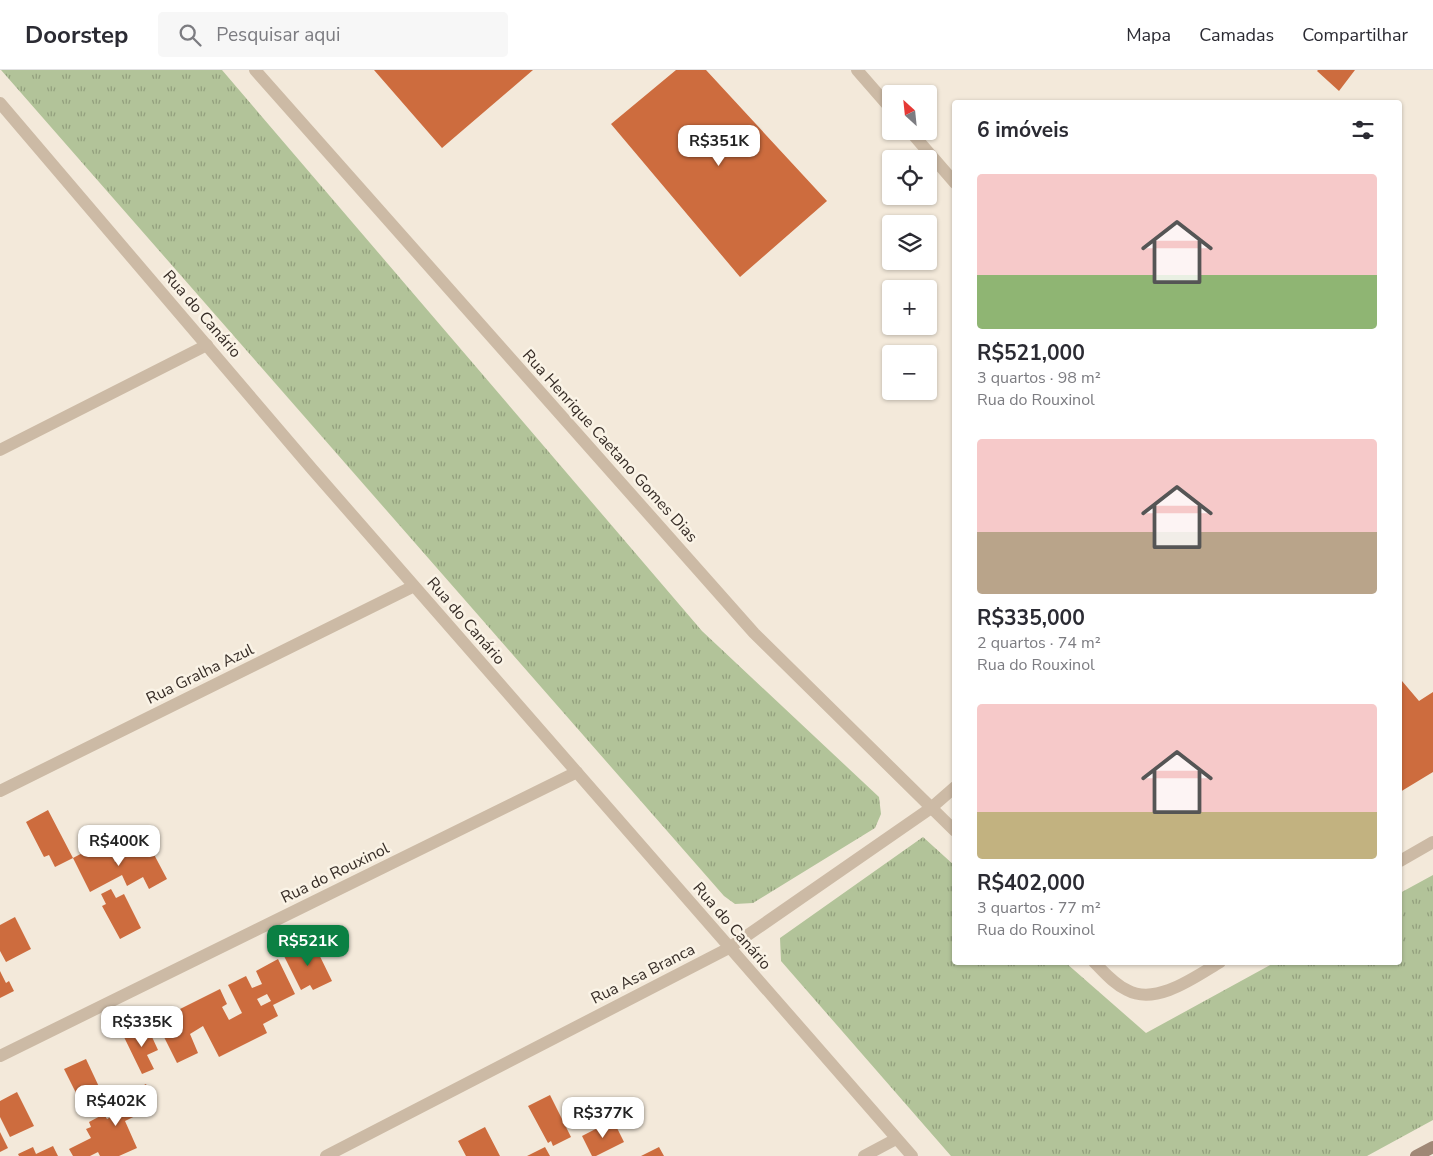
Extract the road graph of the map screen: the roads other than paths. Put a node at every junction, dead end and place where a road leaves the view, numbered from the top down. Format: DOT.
graph roads {
  1 [pos="255,70"];
  2 [pos="857,70"];
  3 [pos="882,99"];
  4 [pos="0,104"];
  5 [pos="918,140"];
  6 [pos="952,179"];
  7 [pos="207,345"];
  8 [pos="0,450"];
  9 [pos="414,586"];
  10 [pos="577,772"];
  11 [pos="952,790"];
  12 [pos="0,791"];
  13 [pos="931,808"];
  14 [pos="952,828"];
  15 [pos="1433,842"];
  16 [pos="1402,860"];
  17 [pos="729,948"];
  18 [pos="1097,965"];
  19 [pos="1215,965"];
  20 [pos="0,1056"];
  21 [pos="896,1140"];
  22 [pos="1433,1147"];
  23 [pos="326,1156"];
  24 [pos="864,1156"];
  25 [pos="912,1156"];
  26 [pos="1416,1156"];
  1 -- 13 [label="street, Rua Henrique Caetano Gomes Dias"];
  2 -- 3 [label="street"];
  4 -- 7 [label="street, Rua do Canário"];
  5 -- 6 [label="street"];
  7 -- 8 [label="street"];
  7 -- 9 [label="street, Rua do Canário"];
  9 -- 10 [label="street, Rua do Canário"];
  9 -- 12 [label="street, Rua Gralha Azul"];
  10 -- 17 [label="street, Rua do Canário"];
  10 -- 20 [label="street, Rua do Rouxinol"];
  11 -- 13 [label="street, Rua Asa Branca"];
  13 -- 14 [label="street, Rua Henrique Caetano Gomes Dias"];
  13 -- 17 [label="street, Rua Asa Branca"];
  15 -- 16 [label="street"];
  17 -- 21 [label="street, Rua do Canário"];
  17 -- 23 [label="street, Rua Asa Branca"];
  18 -- 19 [label="street"];
  21 -- 24 [label="street"];
  21 -- 25 [label="street, Rua do Canário"];
  22 -- 26 [label="main road"];
}
